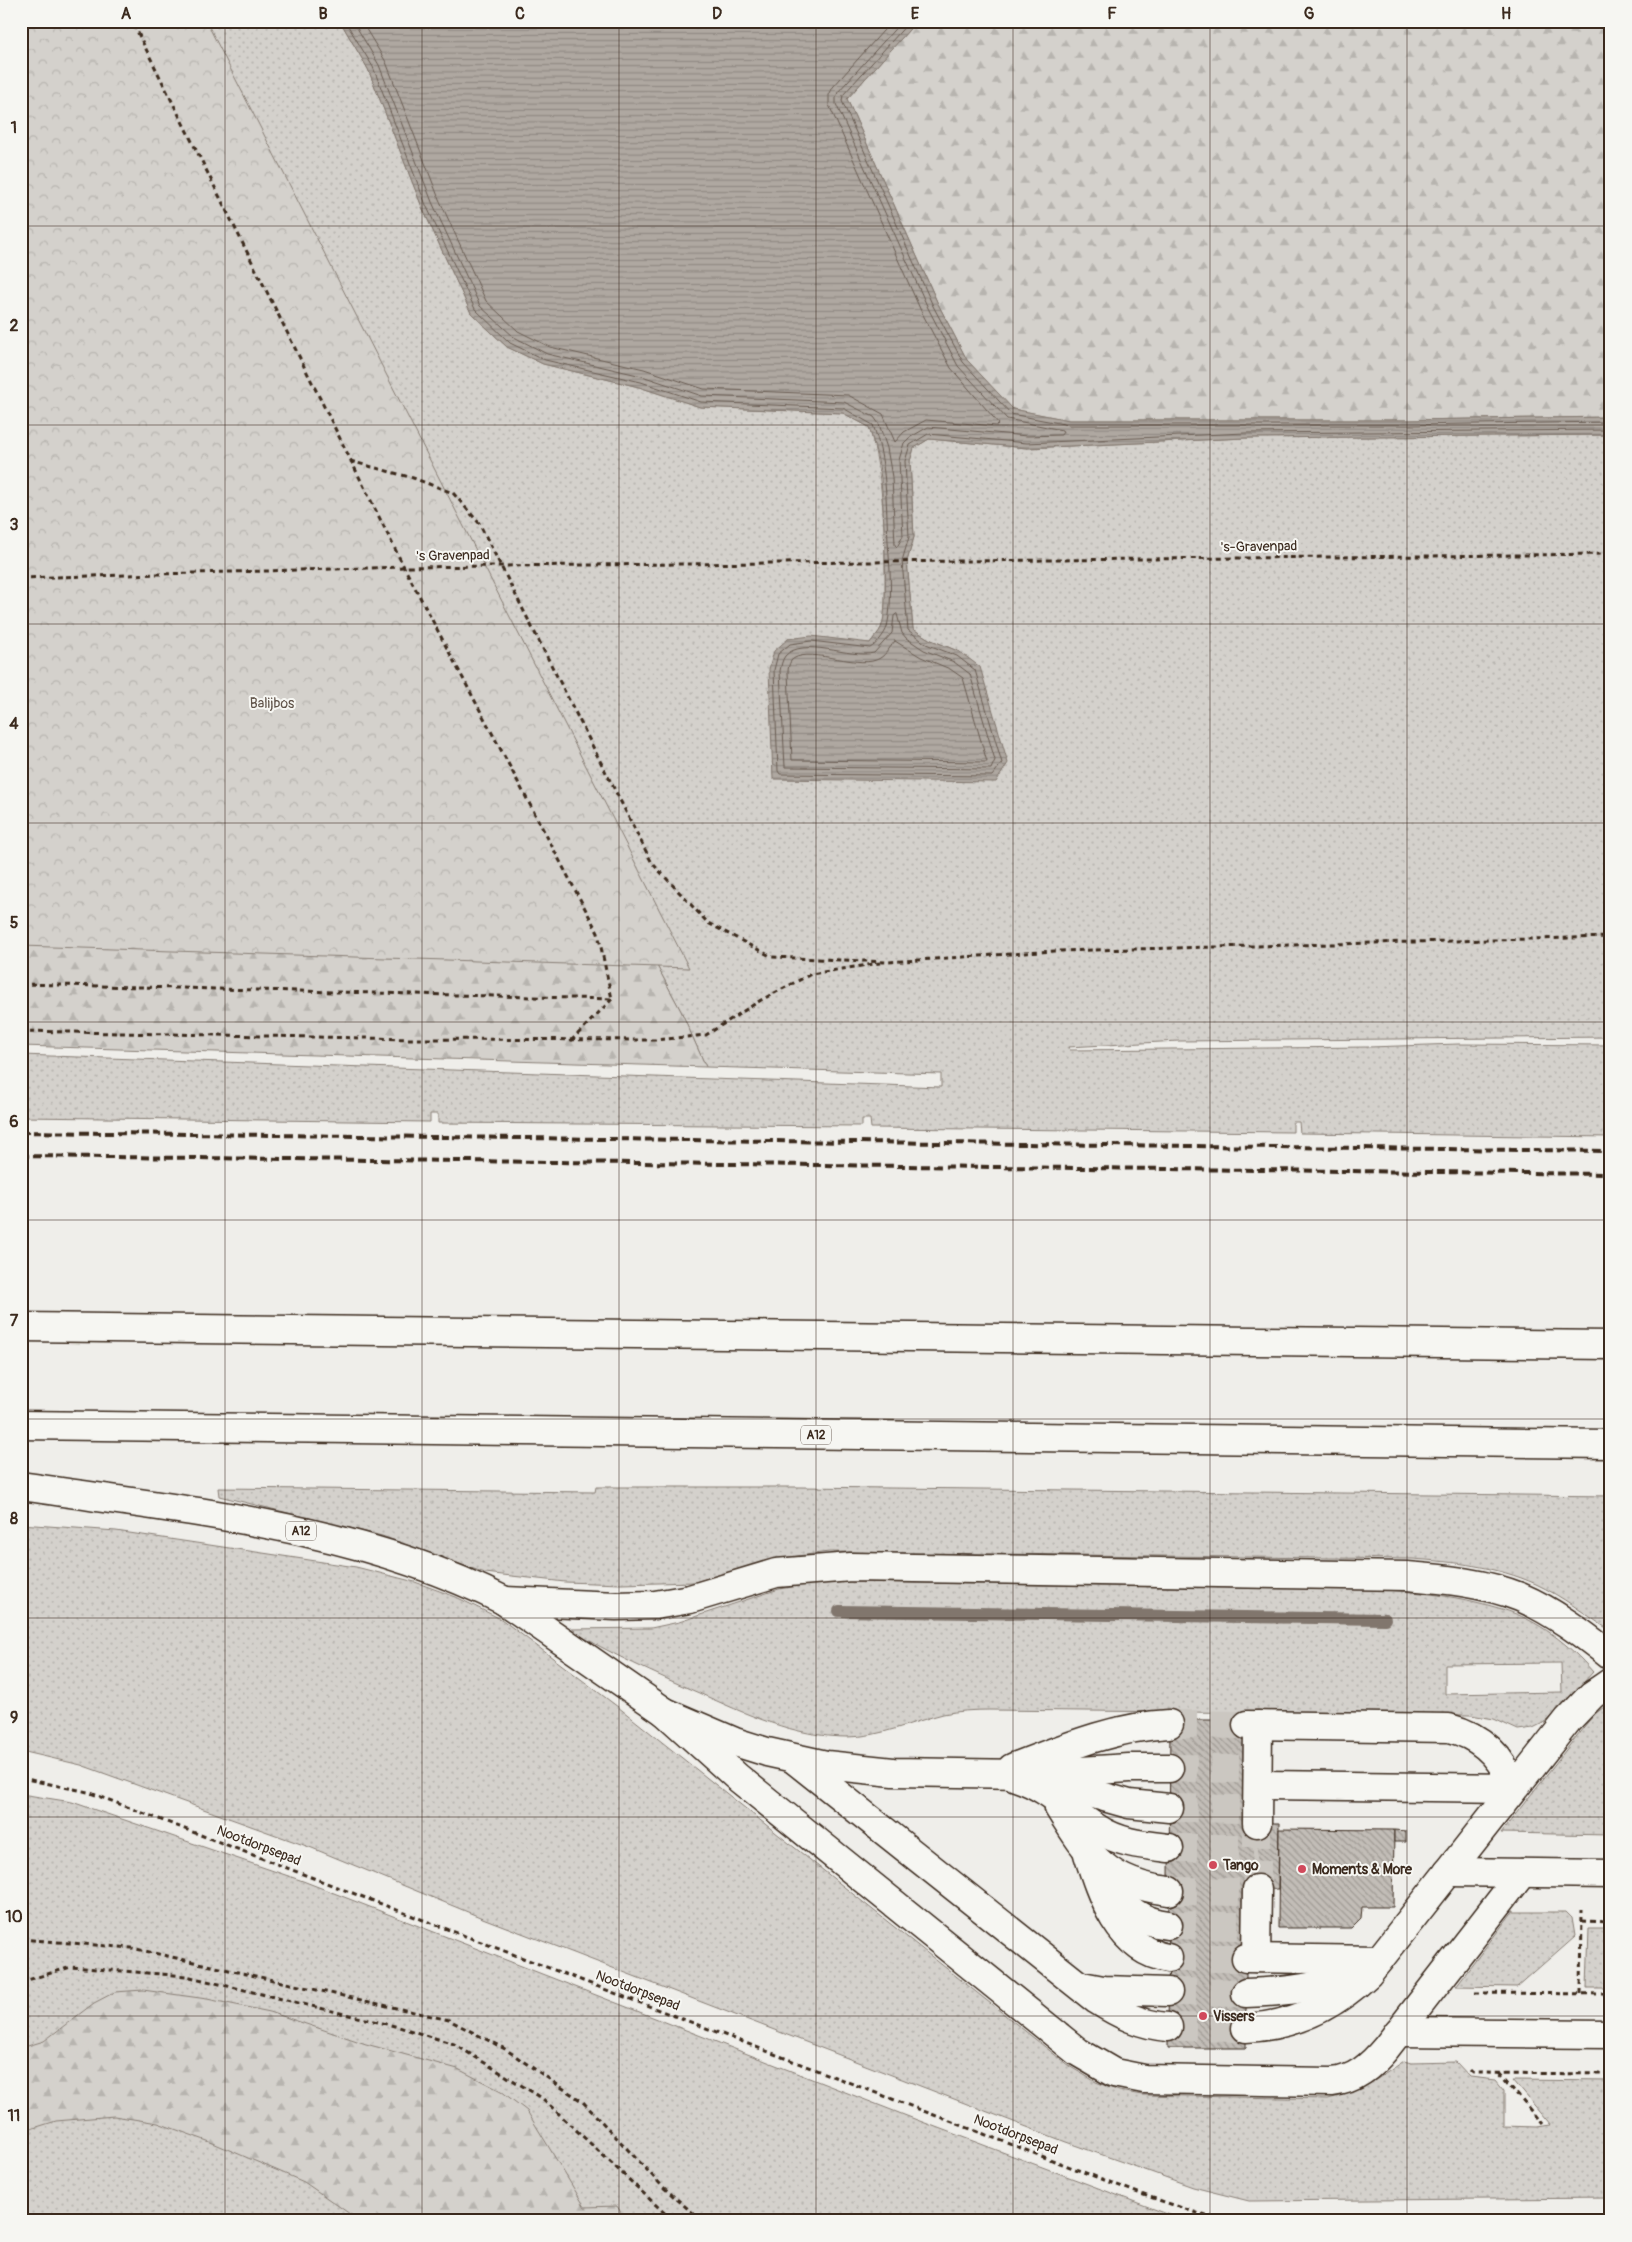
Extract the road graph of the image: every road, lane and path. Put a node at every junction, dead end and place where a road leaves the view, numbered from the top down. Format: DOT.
graph roads {
  1 [pos="132,21"];
  2 [pos="350,461"];
  3 [pos="1611,554"];
  4 [pos="885,562"];
  5 [pos="501,566"];
  6 [pos="404,567"];
  7 [pos="21,578"];
  8 [pos="1611,937"];
  9 [pos="888,962"];
  10 [pos="21,984"];
  11 [pos="612,999"];
  12 [pos="21,1031"];
  13 [pos="571,1041"];
  14 [pos="21,1327"];
  15 [pos="1611,1345"];
  16 [pos="21,1425"];
  17 [pos="1611,1444"];
  18 [pos="21,1486"];
  19 [pos="505,1601"];
  20 [pos="1611,1656"];
  21 [pos="1611,1682"];
  22 [pos="665,1712"];
  23 [pos="1169,1724"];
  24 [pos="792,1758"];
  25 [pos="1169,1768"];
  26 [pos="987,1774"];
  27 [pos="21,1778"];
  28 [pos="1513,1788"];
  29 [pos="1047,1790"];
  30 [pos="1169,1808"];
  31 [pos="1169,1848"];
  32 [pos="1087,1850"];
  33 [pos="1448,1872"];
  34 [pos="1522,1873"];
  35 [pos="1583,1874"];
  36 [pos="1611,1874"];
  37 [pos="1169,1891"];
  38 [pos="1253,1891"];
  39 [pos="1582,1921"];
  40 [pos="1611,1922"];
  41 [pos="1168,1925"];
  42 [pos="21,1939"];
  43 [pos="1168,1958"];
  44 [pos="1379,1960"];
  45 [pos="1070,1979"];
  46 [pos="21,1982"];
  47 [pos="1168,1992"];
  48 [pos="1246,1993"];
  49 [pos="1429,1993"];
  50 [pos="1581,1994"];
  51 [pos="1611,1994"];
  52 [pos="1168,2027"];
  53 [pos="1246,2028"];
  54 [pos="1398,2032"];
  55 [pos="1611,2034"];
  56 [pos="1498,2073"];
  57 [pos="1542,2124"];
  58 [pos="673,2221"];
  59 [pos="702,2221"];
  60 [pos="1246,2221"];
  1 -- 2 [label="path"];
  2 -- 5 [label="path"];
  2 -- 6 [label="path"];
  3 -- 4 [label="path, 's-Gravenpad"];
  4 -- 5 [label="path, 's Gravenpad"];
  5 -- 6 [label="path, 's Gravenpad"];
  5 -- 9 [label="path"];
  6 -- 7 [label="path, 's Gravenpad"];
  6 -- 11 [label="path"];
  8 -- 9 [label="path"];
  9 -- 13 [label="path"];
  10 -- 11 [label="path"];
  11 -- 13 [label="path"];
  12 -- 13 [label="path"];
  14 -- 15 [label="main road"];
  16 -- 17 [label="main road, A12"];
  18 -- 19 [label="main road, A12"];
  19 -- 20 [label="main road, A12"];
  19 -- 22 [label="main road, A12"];
  21 -- 28 [label="main road"];
  22 -- 24 [label="main road, A12"];
  22 -- 54 [label="main road, A12"];
  23 -- 26 [label="main road, A12"];
  24 -- 26 [label="main road, A12"];
  24 -- 45 [label="main road, A12"];
  25 -- 26 [label="main road, A12"];
  26 -- 29 [label="main road, A12"];
  26 -- 30 [label="main road, A12"];
  27 -- 60 [label="path, Nootdorpsepad"];
  28 -- 28 [label="main road"];
  28 -- 33 [label="main road"];
  29 -- 31 [label="main road, A12"];
  29 -- 32 [label="main road"];
  32 -- 37 [label="main road"];
  32 -- 41 [label="main road"];
  32 -- 43 [label="main road"];
  33 -- 34 [label="main road"];
  33 -- 44 [label="main road"];
  34 -- 35 [label="main road"];
  34 -- 49 [label="main road, A12"];
  35 -- 36 [label="main road"];
  35 -- 39 [label="path"];
  38 -- 44 [label="main road"];
  39 -- 40 [label="path"];
  39 -- 50 [label="path"];
  42 -- 59 [label="path"];
  44 -- 48 [label="main road"];
  44 -- 53 [label="main road"];
  45 -- 47 [label="main road, A12"];
  45 -- 52 [label="main road, A12"];
  46 -- 58 [label="path"];
  49 -- 50 [label="path"];
  49 -- 54 [label="main road, A12"];
  50 -- 51 [label="path"];
  54 -- 55 [label="main road"];
  56 -- 57 [label="path"];
}
